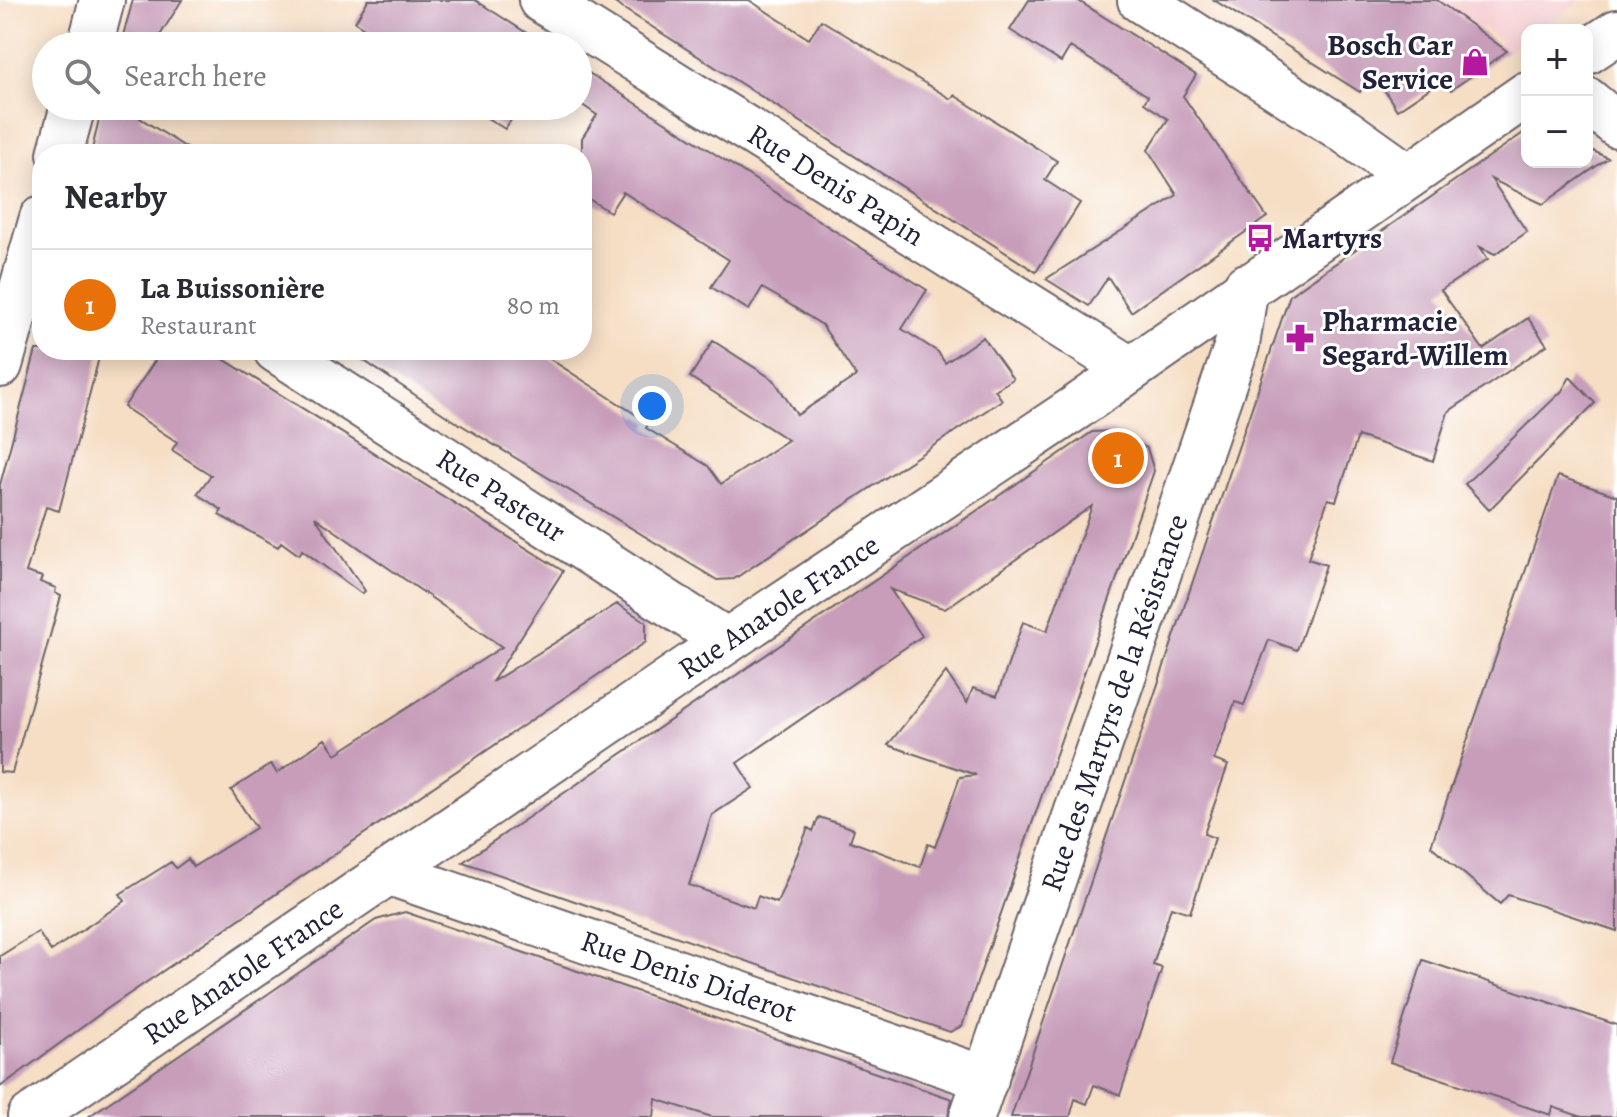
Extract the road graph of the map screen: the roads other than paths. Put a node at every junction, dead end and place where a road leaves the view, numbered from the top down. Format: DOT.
graph roads {
  1 [pos="102,0"];
  2 [pos="541,0"];
  3 [pos="1140,0"];
  4 [pos="94,32"];
  5 [pos="1617,32"];
  6 [pos="1593,48"];
  7 [pos="1524,96"];
  8 [pos="1593,105"];
  9 [pos="69,120"];
  10 [pos="1617,125"];
  11 [pos="63,144"];
  12 [pos="1408,176"];
  13 [pos="32,253"];
  14 [pos="1246,286"];
  15 [pos="291,360"];
  16 [pos="0,365"];
  17 [pos="1130,369"];
  18 [pos="727,641"];
  19 [pos="390,873"];
  20 [pos="979,1098"];
  21 [pos="30,1117"];
  1 -- 4 [label="street"];
  2 -- 17 [label="street, Rue Denis Papin"];
  3 -- 12 [label="street"];
  5 -- 6 [label="street"];
  7 -- 12 [label="street, Rue Anatole France"];
  8 -- 10 [label="street"];
  9 -- 11 [label="street"];
  12 -- 14 [label="street, Rue Anatole France"];
  13 -- 16 [label="street"];
  14 -- 17 [label="street, Rue Anatole France"];
  14 -- 20 [label="street, Rue des Martyrs de la Résistance"];
  15 -- 18 [label="street, Rue Pasteur"];
  17 -- 18 [label="street, Rue Anatole France"];
  18 -- 19 [label="street, Rue Anatole France"];
  19 -- 20 [label="street, Rue Denis Diderot"];
  19 -- 21 [label="street, Rue Anatole France"];
}
